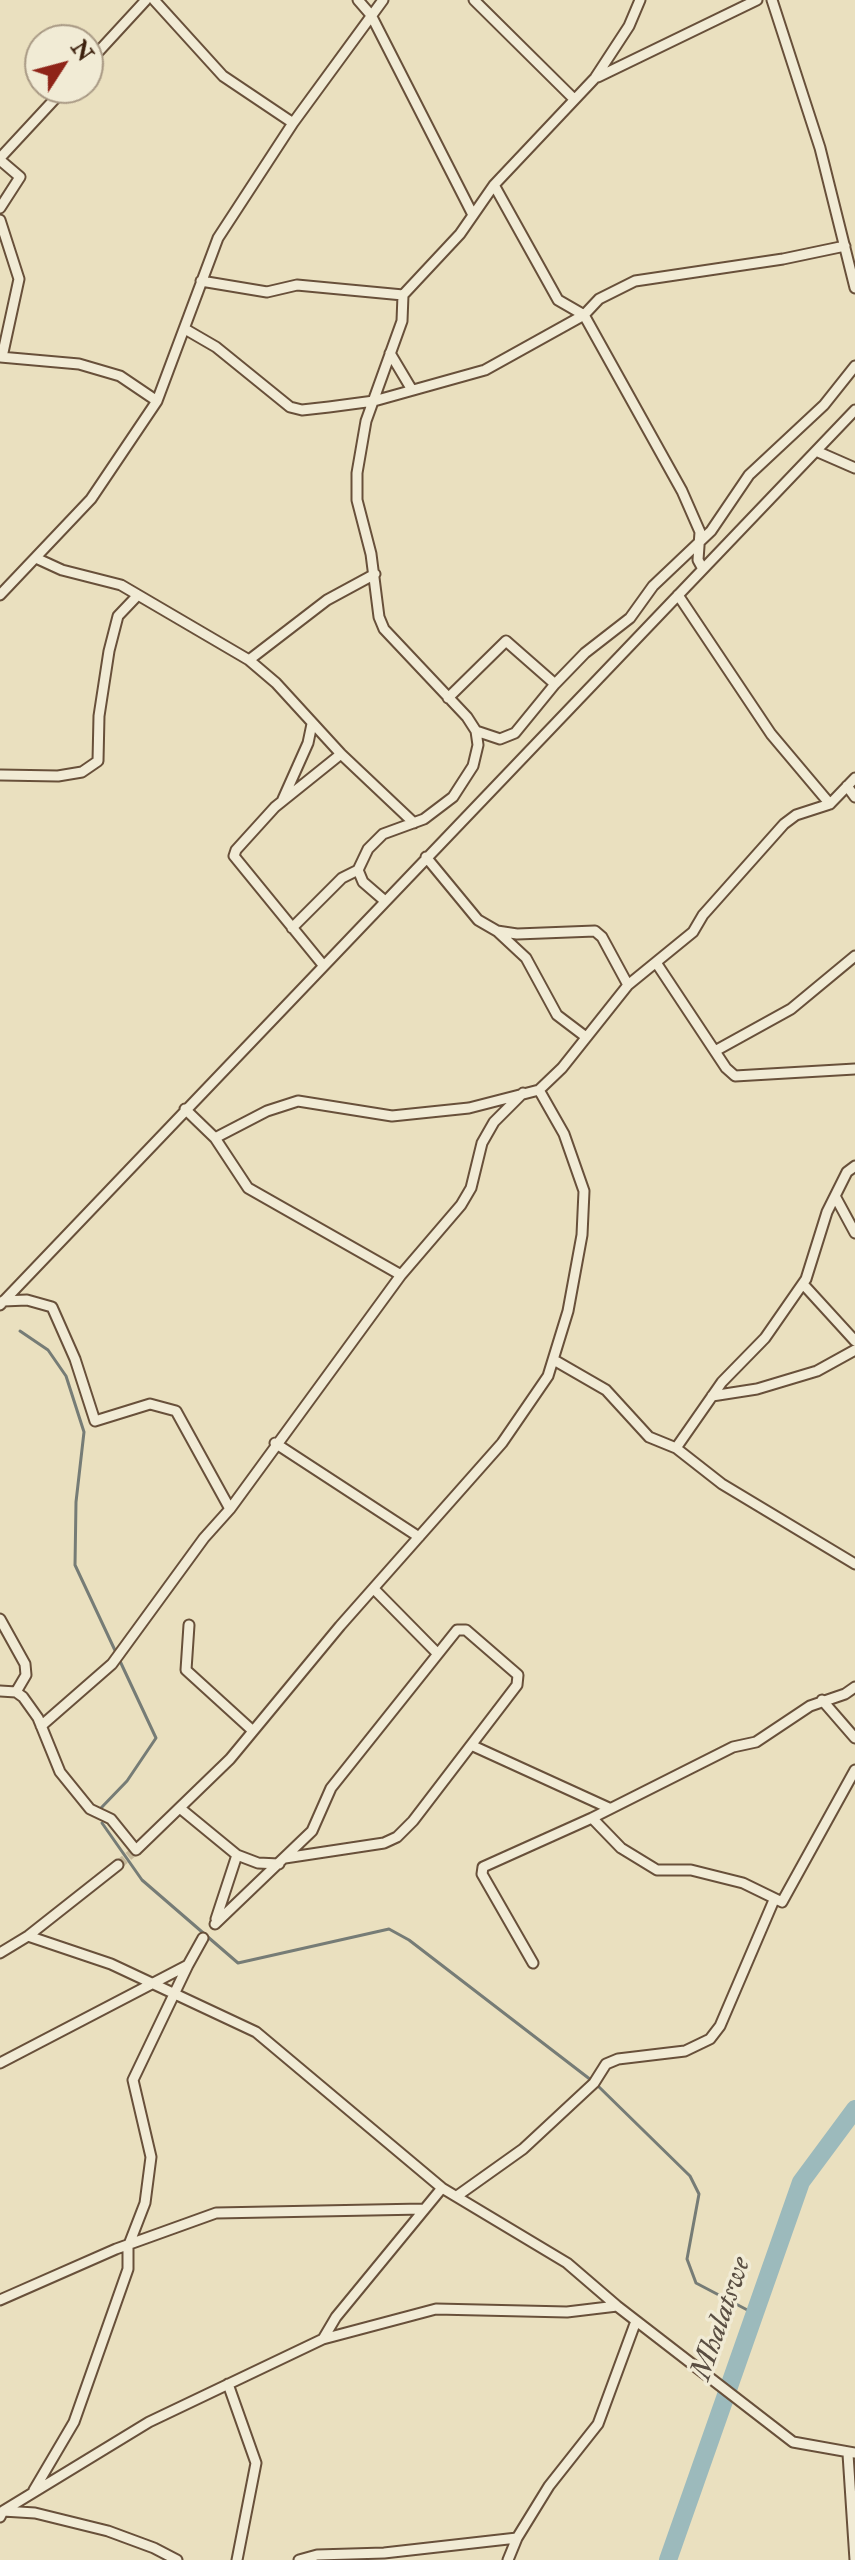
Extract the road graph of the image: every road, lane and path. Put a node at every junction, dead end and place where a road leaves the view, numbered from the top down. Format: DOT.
graph roads {
  1 [pos="146,0"];
  2 [pos="154,0"];
  3 [pos="358,0"];
  4 [pos="383,0"];
  5 [pos="474,0"];
  6 [pos="640,0"];
  7 [pos="757,0"];
  8 [pos="772,0"];
  9 [pos="371,15"];
  10 [pos="104,46"];
  11 [pos="595,78"];
  12 [pos="574,99"];
  13 [pos="50,104"];
  14 [pos="293,123"];
  15 [pos="0,159"];
  16 [pos="494,185"];
  17 [pos="0,208"];
  18 [pos="473,215"];
  19 [pos="0,220"];
  20 [pos="845,246"];
  21 [pos="201,281"];
  22 [pos="855,288"];
  23 [pos="403,295"];
  24 [pos="584,315"];
  25 [pos="185,329"];
  26 [pos="390,353"];
  27 [pos="1,357"];
  28 [pos="855,366"];
  29 [pos="412,390"];
  30 [pos="157,401"];
  31 [pos="374,401"];
  32 [pos="854,412"];
  33 [pos="816,451"];
  34 [pos="855,468"];
  35 [pos="700,541"];
  36 [pos="38,559"];
  37 [pos="703,569"];
  38 [pos="375,574"];
  39 [pos="0,595"];
  40 [pos="138,595"];
  41 [pos="678,595"];
  42 [pos="249,660"];
  43 [pos="555,684"];
  44 [pos="448,698"];
  45 [pos="312,724"];
  46 [pos="476,731"];
  47 [pos="341,754"];
  48 [pos="0,768"];
  49 [pos="1,775"];
  50 [pos="855,778"];
  51 [pos="0,783"];
  52 [pos="847,786"];
  53 [pos="855,797"];
  54 [pos="282,802"];
  55 [pos="830,804"];
  56 [pos="414,823"];
  57 [pos="426,857"];
  58 [pos="358,870"];
  59 [pos="385,901"];
  60 [pos="292,928"];
  61 [pos="497,931"];
  62 [pos="855,956"];
  63 [pos="657,964"];
  64 [pos="323,965"];
  65 [pos="628,985"];
  66 [pos="586,1037"];
  67 [pos="715,1051"];
  68 [pos="855,1069"];
  69 [pos="539,1090"];
  70 [pos="523,1093"];
  71 [pos="185,1109"];
  72 [pos="215,1138"];
  73 [pos="855,1166"];
  74 [pos="835,1196"];
  75 [pos="855,1233"];
  76 [pos="401,1275"];
  77 [pos="803,1284"];
  78 [pos="2,1303"];
  79 [pos="855,1341"];
  80 [pos="855,1350"];
  81 [pos="554,1360"];
  82 [pos="712,1396"];
  83 [pos="275,1443"];
  84 [pos="676,1448"];
  85 [pos="230,1509"];
  86 [pos="419,1537"];
  87 [pos="855,1564"];
  88 [pos="374,1589"];
  89 [pos="0,1619"];
  90 [pos="189,1625"];
  91 [pos="437,1653"];
  92 [pos="855,1687"];
  93 [pos="0,1691"];
  94 [pos="16,1692"];
  95 [pos="822,1700"];
  96 [pos="41,1726"];
  97 [pos="253,1731"];
  98 [pos="855,1738"];
  99 [pos="471,1745"];
  100 [pos="855,1770"];
  101 [pos="609,1808"];
  102 [pos="181,1809"];
  103 [pos="592,1818"];
  104 [pos="237,1855"];
  105 [pos="282,1861"];
  106 [pos="118,1865"];
  107 [pos="774,1900"];
  108 [pos="28,1936"];
  109 [pos="203,1938"];
  110 [pos="4,1944"];
  111 [pos="0,1953"];
  112 [pos="533,1963"];
  113 [pos="188,1965"];
  114 [pos="147,1983"];
  115 [pos="172,1995"];
  116 [pos="0,2063"];
  117 [pos="442,2188"];
  118 [pos="457,2196"];
  119 [pos="423,2209"];
  120 [pos="128,2247"];
  121 [pos="0,2300"];
  122 [pos="617,2306"];
  123 [pos="636,2321"];
  124 [pos="323,2339"];
  125 [pos="228,2384"];
  126 [pos="852,2453"];
  127 [pos="33,2491"];
  128 [pos="1,2513"];
  129 [pos="517,2538"];
  130 [pos="177,2560"];
  131 [pos="237,2560"];
  132 [pos="299,2560"];
  133 [pos="508,2560"];
  134 [pos="855,2560"];
  1 -- 10 [label="street"];
  2 -- 14 [label="street"];
  3 -- 9 [label="street"];
  4 -- 9 [label="street"];
  5 -- 12 [label="street"];
  6 -- 11 [label="street"];
  7 -- 11 [label="street"];
  8 -- 20 [label="street"];
  9 -- 14 [label="street"];
  9 -- 18 [label="street"];
  11 -- 12 [label="street"];
  12 -- 16 [label="street"];
  13 -- 15 [label="street"];
  14 -- 21 [label="street"];
  15 -- 17 [label="street"];
  16 -- 18 [label="street"];
  16 -- 24 [label="street"];
  18 -- 23 [label="street"];
  19 -- 27 [label="street"];
  20 -- 22 [label="street"];
  20 -- 24 [label="street"];
  21 -- 23 [label="street"];
  21 -- 25 [label="street"];
  23 -- 26 [label="street"];
  24 -- 29 [label="street"];
  24 -- 35 [label="street"];
  25 -- 30 [label="street"];
  25 -- 31 [label="street"];
  26 -- 29 [label="street"];
  26 -- 31 [label="street"];
  27 -- 30 [label="street"];
  28 -- 35 [label="street"];
  29 -- 31 [label="street"];
  30 -- 36 [label="street"];
  31 -- 38 [label="street"];
  32 -- 33 [label="street"];
  33 -- 34 [label="street"];
  33 -- 37 [label="street"];
  35 -- 37 [label="street"];
  35 -- 43 [label="street"];
  36 -- 39 [label="street"];
  36 -- 40 [label="street"];
  37 -- 41 [label="street"];
  38 -- 42 [label="street"];
  38 -- 44 [label="street"];
  40 -- 42 [label="street"];
  40 -- 49 [label="street"];
  41 -- 55 [label="street"];
  41 -- 57 [label="street"];
  42 -- 45 [label="street"];
  43 -- 44 [label="street"];
  43 -- 46 [label="street"];
  44 -- 46 [label="street"];
  45 -- 47 [label="street"];
  45 -- 54 [label="street"];
  46 -- 56 [label="street"];
  47 -- 54 [label="street"];
  47 -- 56 [label="street"];
  48 -- 49 [label="street"];
  49 -- 51 [label="street"];
  50 -- 52 [label="street"];
  52 -- 53 [label="street"];
  52 -- 55 [label="street"];
  54 -- 60 [label="street"];
  55 -- 63 [label="street"];
  56 -- 58 [label="street"];
  57 -- 59 [label="street"];
  57 -- 61 [label="street"];
  58 -- 59 [label="street"];
  58 -- 60 [label="street"];
  59 -- 64 [label="street"];
  60 -- 64 [label="street"];
  61 -- 65 [label="street"];
  61 -- 66 [label="street"];
  62 -- 67 [label="street"];
  63 -- 65 [label="street"];
  63 -- 67 [label="street"];
  64 -- 71 [label="street"];
  65 -- 66 [label="street"];
  66 -- 69 [label="street"];
  67 -- 68 [label="street"];
  69 -- 70 [label="street"];
  69 -- 81 [label="street"];
  70 -- 72 [label="street"];
  70 -- 76 [label="street"];
  71 -- 72 [label="street"];
  71 -- 78 [label="street"];
  72 -- 76 [label="street"];
  73 -- 74 [label="street"];
  74 -- 75 [label="street"];
  74 -- 77 [label="street"];
  76 -- 83 [label="street"];
  77 -- 79 [label="street"];
  77 -- 82 [label="street"];
  78 -- 85 [label="street"];
  80 -- 82 [label="street"];
  81 -- 84 [label="street"];
  81 -- 86 [label="street"];
  82 -- 84 [label="street"];
  83 -- 85 [label="street"];
  83 -- 86 [label="street"];
  84 -- 87 [label="street"];
  85 -- 96 [label="street"];
  86 -- 88 [label="street"];
  88 -- 91 [label="street"];
  88 -- 97 [label="street"];
  89 -- 94 [label="street"];
  90 -- 97 [label="street"];
  91 -- 99 [label="street"];
  91 -- 105 [label="street"];
  92 -- 95 [label="street"];
  93 -- 94 [label="street"];
  94 -- 96 [label="street"];
  95 -- 98 [label="street"];
  95 -- 101 [label="street"];
  96 -- 102 [label="street"];
  97 -- 102 [label="street"];
  99 -- 101 [label="street"];
  99 -- 105 [label="street"];
  100 -- 107 [label="street"];
  101 -- 103 [label="street"];
  102 -- 104 [label="street"];
  103 -- 107 [label="street"];
  103 -- 112 [label="street"];
  104 -- 105 [label="street"];
  104 -- 105 [label="street"];
  106 -- 108 [label="street"];
  107 -- 118 [label="street"];
  108 -- 110 [label="street"];
  108 -- 114 [label="street"];
  109 -- 113 [label="street"];
  110 -- 111 [label="street"];
  113 -- 114 [label="street"];
  113 -- 115 [label="street"];
  114 -- 115 [label="street"];
  114 -- 116 [label="street"];
  115 -- 117 [label="street"];
  115 -- 120 [label="street"];
  117 -- 118 [label="street"];
  117 -- 119 [label="street"];
  118 -- 122 [label="street"];
  119 -- 120 [label="street"];
  119 -- 124 [label="street"];
  120 -- 121 [label="street"];
  120 -- 127 [label="street"];
  122 -- 123 [label="street"];
  122 -- 124 [label="street"];
  123 -- 126 [label="street"];
  123 -- 129 [label="street"];
  124 -- 125 [label="street"];
  125 -- 127 [label="street"];
  125 -- 131 [label="street"];
  126 -- 134 [label="street"];
  127 -- 128 [label="street"];
  128 -- 130 [label="street"];
  129 -- 132 [label="street"];
  129 -- 133 [label="street"];
}
